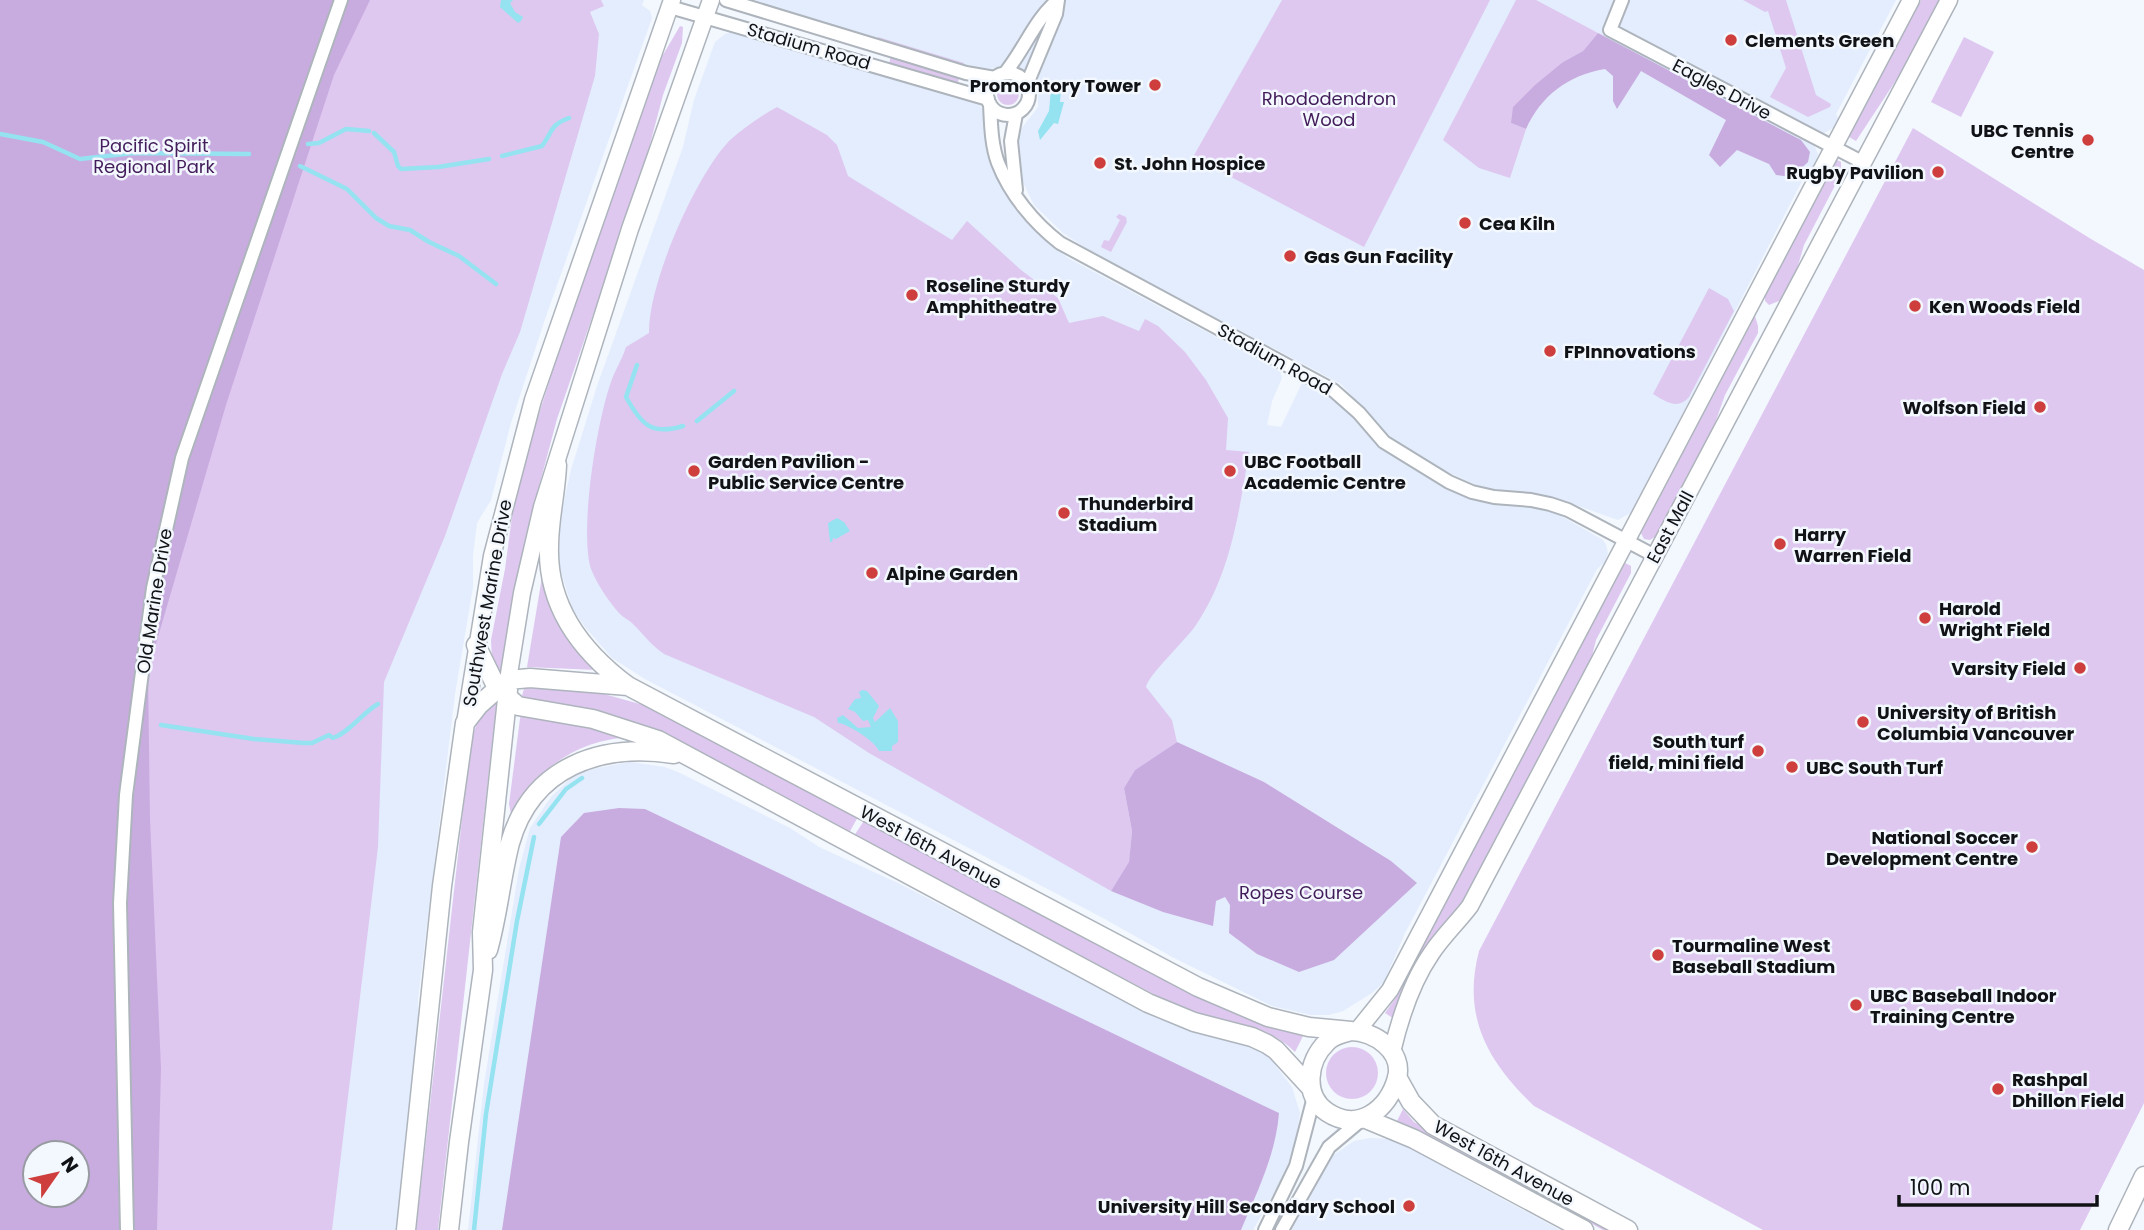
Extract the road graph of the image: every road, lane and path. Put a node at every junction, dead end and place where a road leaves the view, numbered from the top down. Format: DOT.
graph roads {
  1 [pos="341,0"];
  2 [pos="711,0"];
  3 [pos="726,0"];
  4 [pos="1058,0"];
  5 [pos="1622,0"];
  6 [pos="1911,0"];
  7 [pos="1949,0"];
  8 [pos="671,3"];
  9 [pos="705,16"];
  10 [pos="1000,75"];
  11 [pos="1027,84"];
  12 [pos="989,101"];
  13 [pos="1016,114"];
  14 [pos="1833,147"];
  15 [pos="1862,162"];
  16 [pos="1016,194"];
  17 [pos="557,465"];
  18 [pos="1628,541"];
  19 [pos="1655,556"];
  20 [pos="476,645"];
  21 [pos="628,687"];
  22 [pos="504,689"];
  23 [pos="465,723"];
  24 [pos="688,756"];
  25 [pos="483,970"];
  26 [pos="1354,1031"];
  27 [pos="1392,1052"];
  28 [pos="1397,1077"];
  29 [pos="1312,1092"];
  30 [pos="1363,1120"];
  31 [pos="2144,1177"];
  32 [pos="127,1230"];
  33 [pos="405,1230"];
  34 [pos="449,1230"];
  35 [pos="1265,1230"];
  36 [pos="1282,1230"];
  37 [pos="1584,1230"];
  38 [pos="1628,1230"];
  39 [pos="2118,1230"];
  1 -- 32 [label="street, Old Marine Drive"];
  2 -- 9 [label="street, Southwest Marine Drive"];
  3 -- 10 [label="street, Stadium Road"];
  4 -- 10 [label="street"];
  4 -- 11 [label="street"];
  5 -- 14 [label="street, Eagles Drive"];
  6 -- 14 [label="street, East Mall"];
  7 -- 15 [label="street, East Mall"];
  8 -- 9 [label="street, Stadium Road"];
  8 -- 20 [label="street, Southwest Marine Drive"];
  9 -- 12 [label="street, Stadium Road"];
  9 -- 17 [label="street, Southwest Marine Drive"];
  10 -- 11 [label="street"];
  10 -- 12 [label="street"];
  11 -- 13 [label="street"];
  12 -- 13 [label="street"];
  12 -- 16 [label="street, Stadium Road"];
  13 -- 16 [label="street"];
  14 -- 15 [label="street, Eagles Drive"];
  14 -- 18 [label="street, East Mall"];
  15 -- 19 [label="street, East Mall"];
  16 -- 18 [label="street, Stadium Road"];
  17 -- 21 [label="main road"];
  17 -- 22 [label="street, Southwest Marine Drive"];
  18 -- 19 [label="street, Stadium Road"];
  18 -- 26 [label="street, East Mall"];
  19 -- 27 [label="street, East Mall"];
  20 -- 22 [label="main road"];
  20 -- 23 [label="street, Southwest Marine Drive"];
  21 -- 22 [label="main road, West 16th Avenue"];
  21 -- 26 [label="main road, West 16th Avenue"];
  22 -- 23 [label="main road"];
  22 -- 24 [label="main road, West 16th Avenue"];
  22 -- 25 [label="main road, Southwest Marine Drive"];
  23 -- 33 [label="main road, Southwest Marine Drive"];
  24 -- 25 [label="main road"];
  24 -- 29 [label="main road, West 16th Avenue"];
  25 -- 34 [label="main road, Southwest Marine Drive"];
  26 -- 27 [label="main road"];
  26 -- 29 [label="main road"];
  27 -- 28 [label="main road"];
  28 -- 30 [label="main road"];
  28 -- 38 [label="main road, West 16th Avenue"];
  29 -- 30 [label="main road"];
  29 -- 35 [label="street"];
  30 -- 36 [label="street"];
  30 -- 37 [label="main road, West 16th Avenue"];
  31 -- 39 [label="main road"];
}
